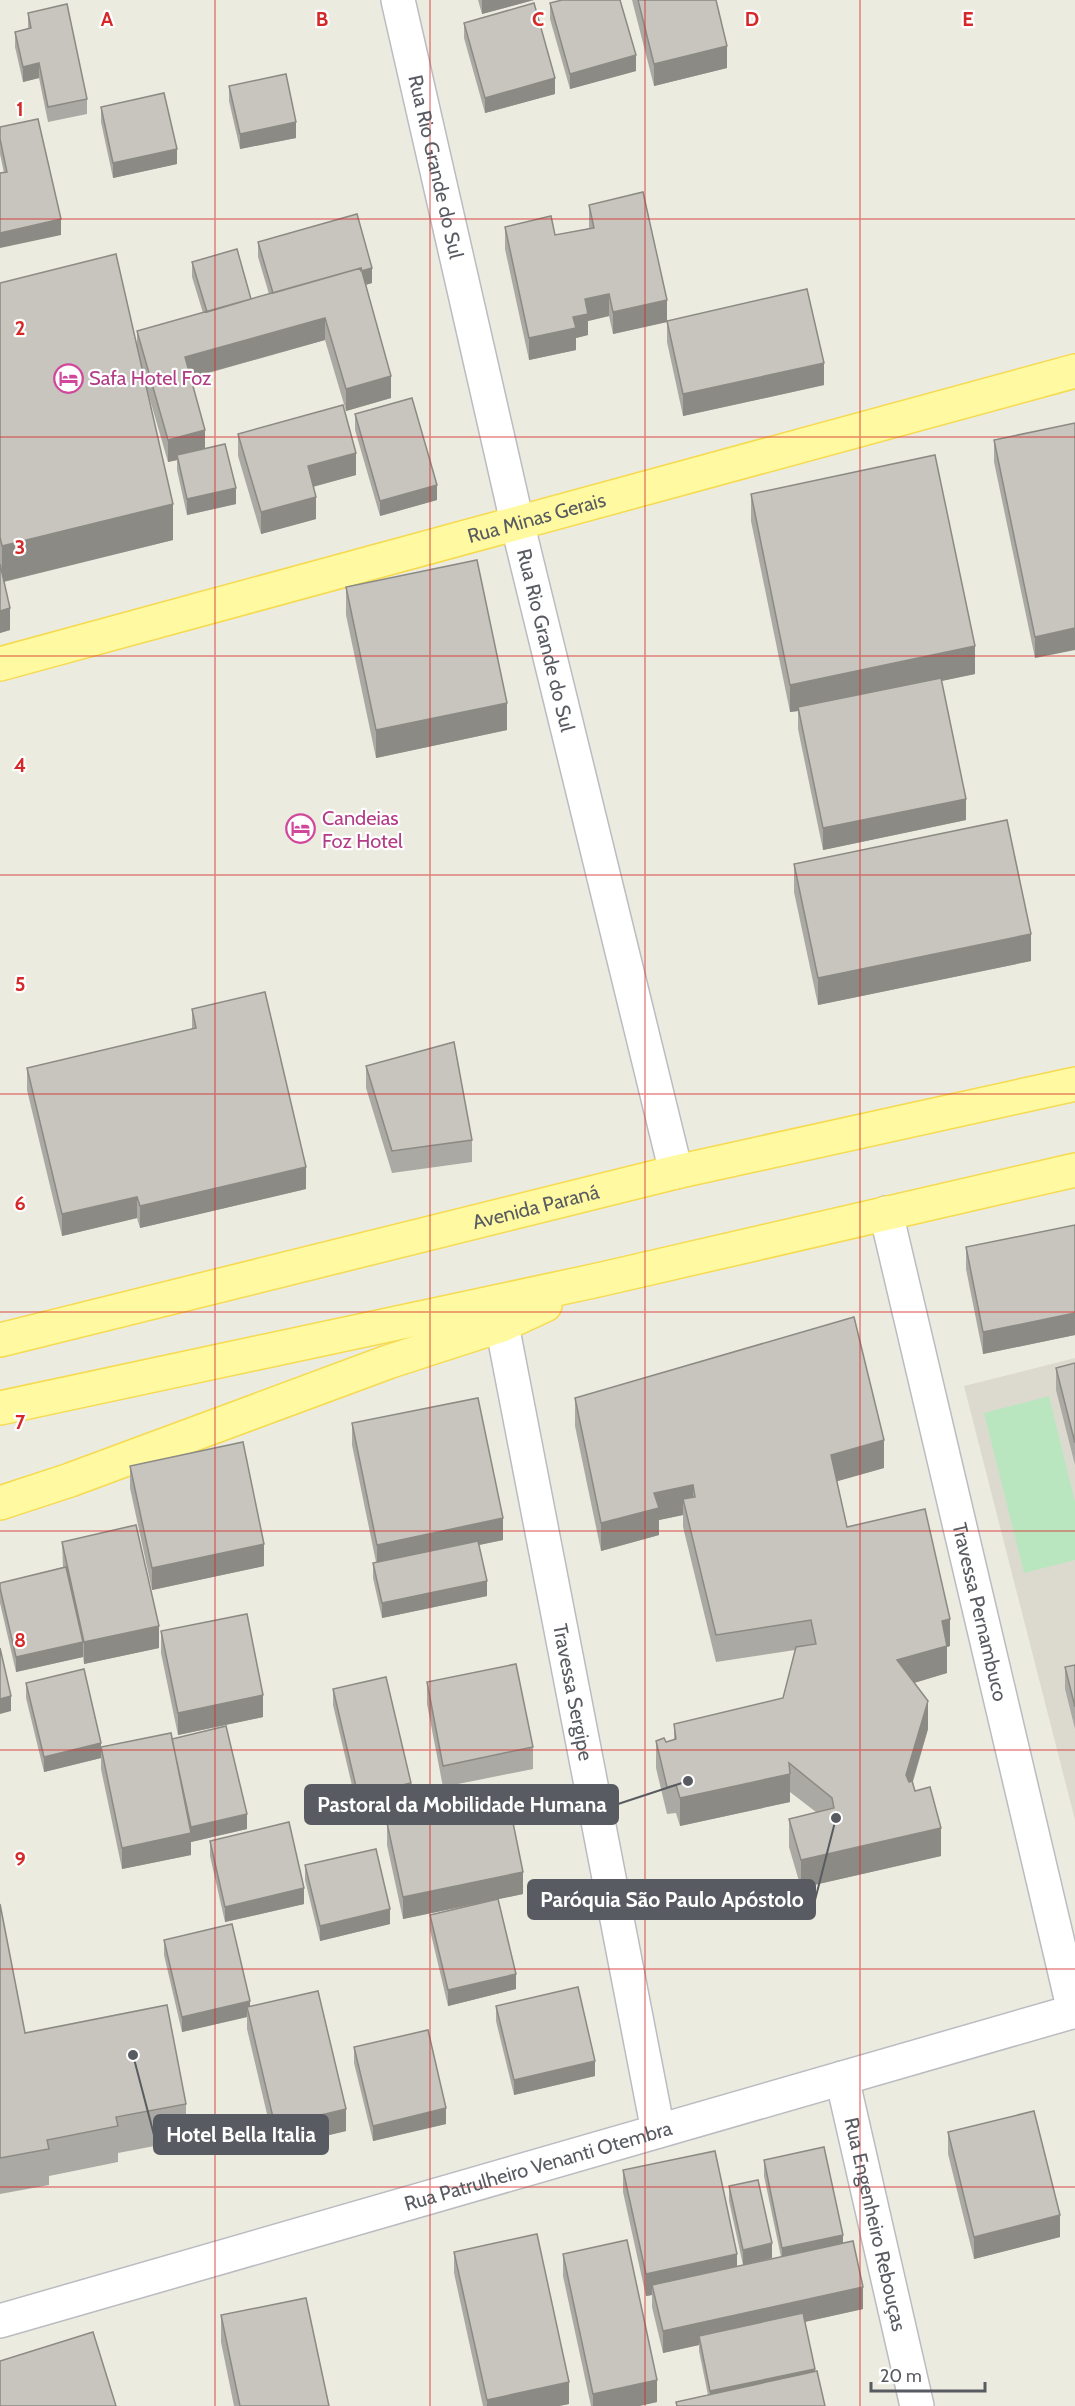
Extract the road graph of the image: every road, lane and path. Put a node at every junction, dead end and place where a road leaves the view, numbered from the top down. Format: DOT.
graph roads {
  1 [pos="398,0"];
  2 [pos="1075,371"];
  3 [pos="517,522"];
  4 [pos="0,664"];
  5 [pos="1075,1084"];
  6 [pos="1075,1170"];
  7 [pos="676,1172"];
  8 [pos="886,1213"];
  9 [pos="598,1280"];
  10 [pos="502,1325"];
  11 [pos="0,1340"];
  12 [pos="0,1408"];
  13 [pos="0,1503"];
  14 [pos="1074,2011"];
  15 [pos="842,2078"];
  16 [pos="658,2131"];
  17 [pos="0,2321"];
  18 [pos="917,2406"];
  1 -- 3 [label="street, Rua Rio Grande do Sul"];
  2 -- 3 [label="main road, Rua Minas Gerais"];
  3 -- 4 [label="main road, Rua Minas Gerais"];
  3 -- 7 [label="street, Rua Rio Grande do Sul"];
  5 -- 7 [label="main road, Avenida Paraná"];
  6 -- 8 [label="main road"];
  7 -- 11 [label="main road, Avenida Paraná"];
  8 -- 9 [label="main road"];
  8 -- 14 [label="street, Travessa Pernambuco"];
  9 -- 10 [label="main road"];
  9 -- 12 [label="main road"];
  10 -- 13 [label="main road"];
  10 -- 16 [label="street, Travessa Sergipe"];
  14 -- 15 [label="street, Rua Patrulheiro Venanti Otembra"];
  15 -- 16 [label="street, Rua Patrulheiro Venanti Otembra"];
  15 -- 18 [label="street, Rua Engenheiro Rebouças"];
  16 -- 17 [label="street, Rua Patrulheiro Venanti Otembra"];
}
